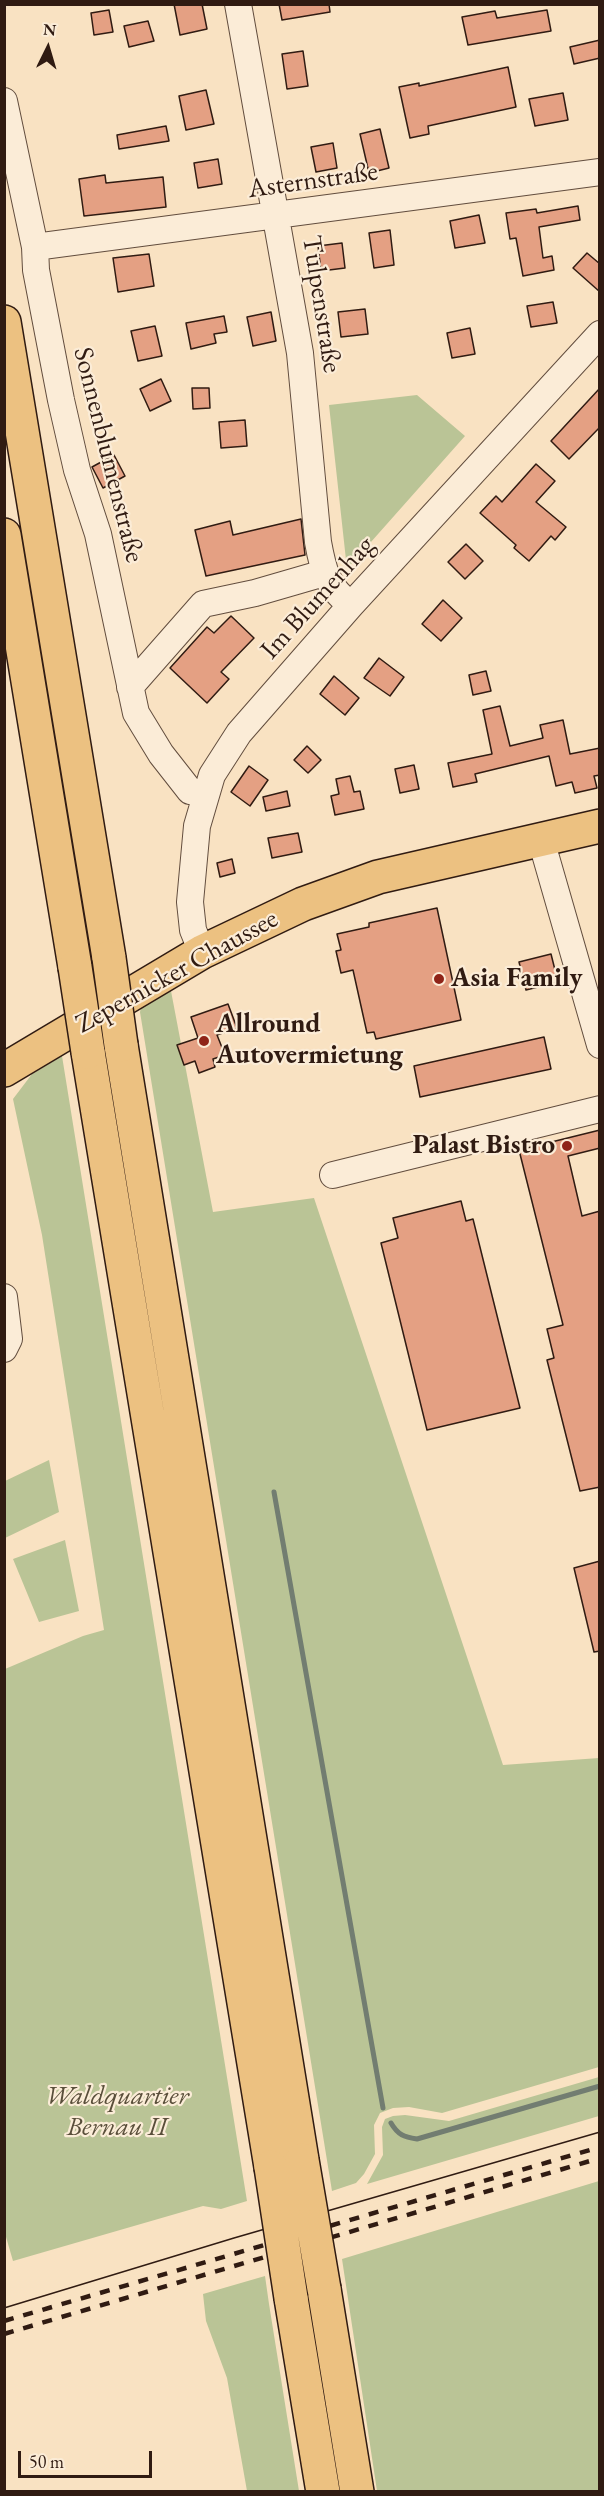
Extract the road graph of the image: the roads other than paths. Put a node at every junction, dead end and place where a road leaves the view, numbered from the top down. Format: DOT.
graph roads {
  1 [pos="238,4"];
  2 [pos="4,102"];
  3 [pos="600,172"];
  4 [pos="277,216"];
  5 [pos="35,247"];
  6 [pos="4,322"];
  7 [pos="600,334"];
  8 [pos="4,535"];
  9 [pos="324,573"];
  10 [pos="351,605"];
  11 [pos="130,687"];
  12 [pos="205,794"];
  13 [pos="600,826"];
  14 [pos="541,840"];
  15 [pos="202,952"];
  16 [pos="600,1045"];
  17 [pos="4,1070"];
  18 [pos="600,1109"];
  19 [pos="333,1175"];
  20 [pos="4,1298"];
  21 [pos="4,1349"];
  22 [pos="322,2492"];
  23 [pos="357,2492"];
  1 -- 4 [label="street, Tulpenstraße"];
  2 -- 5 [label="street, Sonnenblumenstraße"];
  3 -- 4 [label="street, Asternstraße"];
  4 -- 5 [label="street, Asternstraße"];
  4 -- 9 [label="street, Tulpenstraße"];
  5 -- 11 [label="street, Sonnenblumenstraße"];
  6 -- 23 [label="main road, bridge"];
  7 -- 10 [label="street, Im Blumenhag"];
  8 -- 22 [label="main road, bridge"];
  9 -- 10 [label="street, Tulpenstraße"];
  9 -- 11 [label="street, Im Blumenhag"];
  10 -- 12 [label="street, Im Blumenhag"];
  11 -- 12 [label="street, Sonnenblumenstraße"];
  12 -- 15 [label="street, Im Blumenhag"];
  13 -- 14 [label="main road, Zepernicker Chaussee"];
  14 -- 15 [label="main road, Zepernicker Chaussee"];
  14 -- 16 [label="street"];
  15 -- 17 [label="main road, Zepernicker Chaussee"];
  18 -- 19 [label="street"];
  20 -- 21 [label="street"];
}
